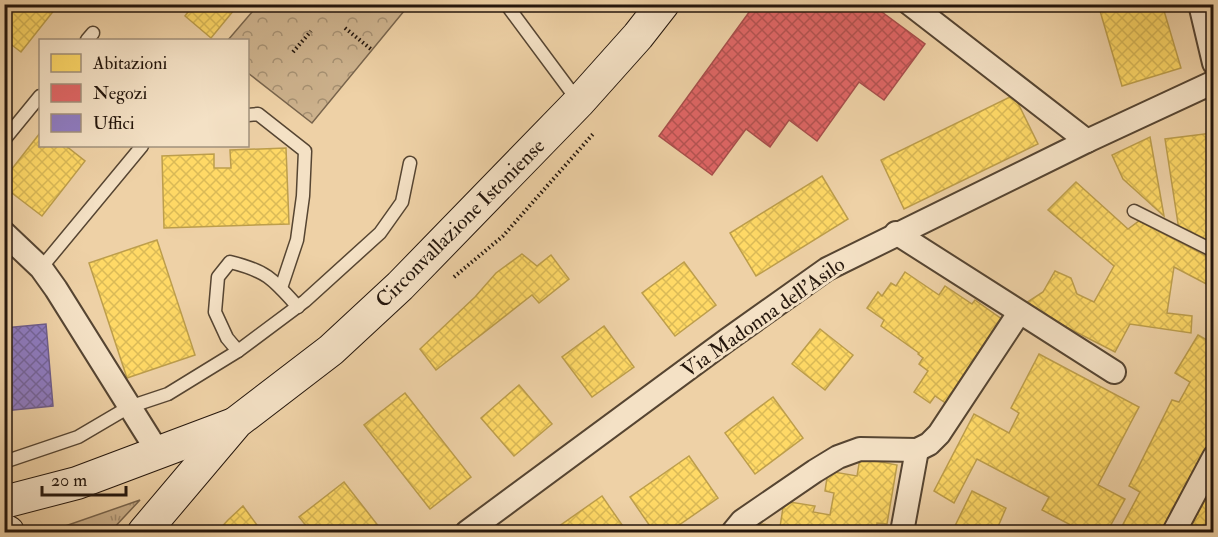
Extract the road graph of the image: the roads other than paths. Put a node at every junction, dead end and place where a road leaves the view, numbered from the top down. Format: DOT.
graph roads {
  1 [pos="506,4"];
  2 [pos="663,4"];
  3 [pos="910,4"];
  4 [pos="1200,4"];
  5 [pos="1214,63"];
  6 [pos="1214,81"];
  7 [pos="39,97"];
  8 [pos="579,102"];
  9 [pos="249,115"];
  10 [pos="4,140"];
  11 [pos="1087,141"];
  12 [pos="141,147"];
  13 [pos="410,164"];
  14 [pos="1134,211"];
  15 [pos="4,233"];
  16 [pos="896,233"];
  17 [pos="1214,251"];
  18 [pos="42,268"];
  19 [pos="281,288"];
  20 [pos="298,307"];
  21 [pos="1019,313"];
  22 [pos="238,351"];
  23 [pos="1114,372"];
  24 [pos="129,407"];
  25 [pos="237,422"];
  26 [pos="917,450"];
  27 [pos="158,452"];
  28 [pos="1214,457"];
  29 [pos="4,462"];
  30 [pos="4,502"];
  31 [pos="155,526"];
  32 [pos="467,532"];
  33 [pos="734,532"];
  34 [pos="902,532"];
  35 [pos="1174,532"];
  1 -- 8 [label="lane"];
  2 -- 8 [label="main road, Circonvallazione Istoniense"];
  3 -- 11 [label="street"];
  4 -- 5 [label="street"];
  6 -- 11 [label="street, Via Madonna dell'Asilo"];
  7 -- 10 [label="lane"];
  8 -- 25 [label="main road, Circonvallazione Istoniense"];
  9 -- 19 [label="lane"];
  11 -- 16 [label="street, Via Madonna dell'Asilo"];
  12 -- 18 [label="lane"];
  13 -- 20 [label="lane"];
  14 -- 17 [label="lane"];
  15 -- 18 [label="street"];
  16 -- 21 [label="street"];
  16 -- 32 [label="street, Via Madonna dell'Asilo"];
  18 -- 24 [label="street"];
  19 -- 20 [label="lane"];
  19 -- 22 [label="lane"];
  20 -- 22 [label="lane"];
  21 -- 23 [label="street"];
  21 -- 26 [label="street"];
  22 -- 24 [label="lane"];
  24 -- 27 [label="street"];
  24 -- 29 [label="lane"];
  25 -- 27 [label="main road, Circonvallazione Istoniense"];
  25 -- 31 [label="main road, Circonvallazione Istoniense"];
  26 -- 33 [label="street"];
  26 -- 34 [label="street"];
  27 -- 30 [label="main road, Circonvallazione Istoniense"];
  28 -- 35 [label="street"];
}
